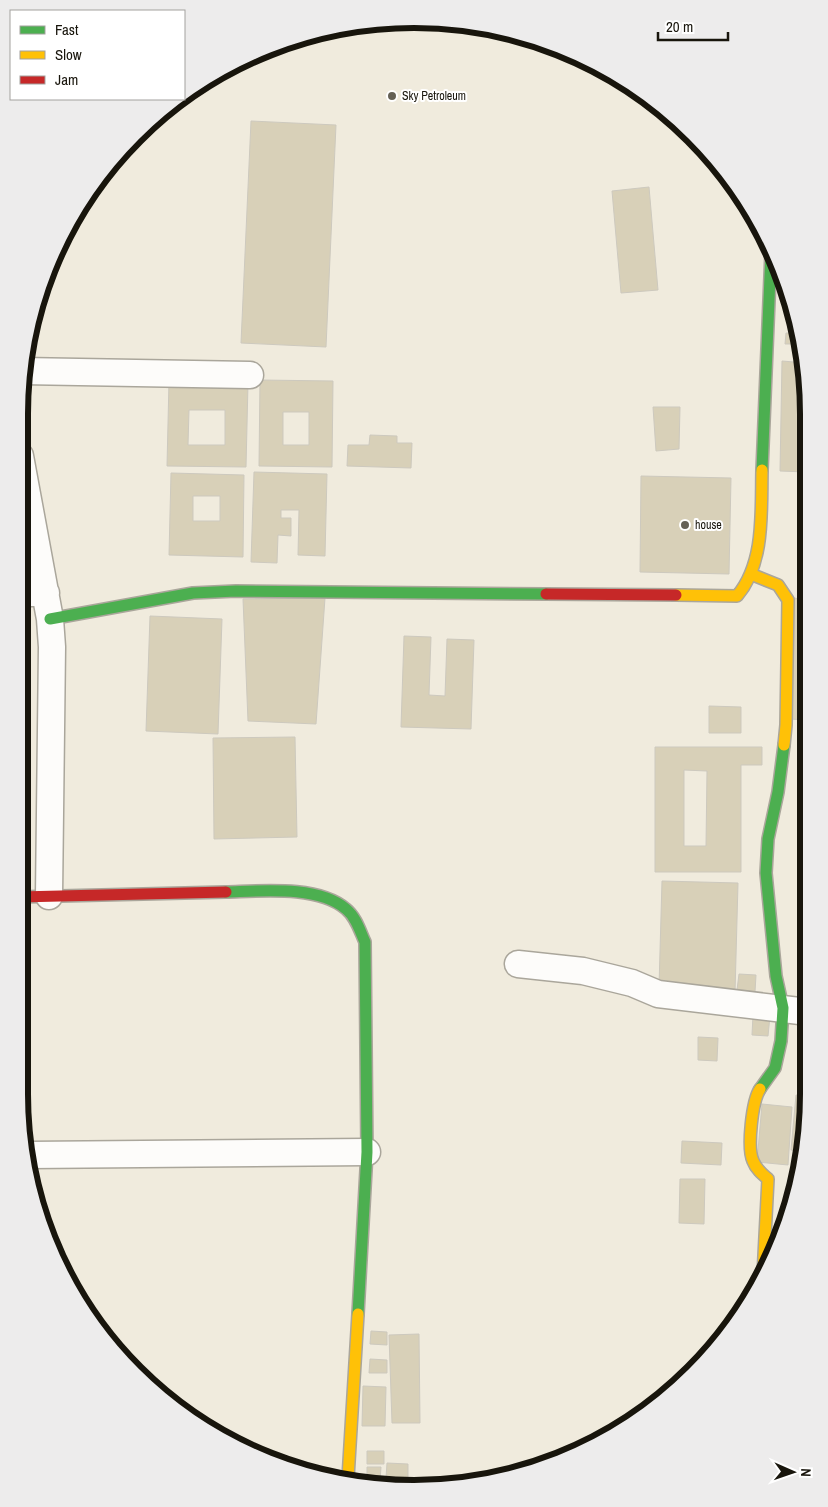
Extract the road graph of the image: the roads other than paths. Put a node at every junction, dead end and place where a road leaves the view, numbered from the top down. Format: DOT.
graph roads {
  1 [pos="770,265"];
  2 [pos="30,371"];
  3 [pos="250,374"];
  4 [pos="28,498"];
  5 [pos="753,574"];
  6 [pos="28,592"];
  7 [pos="46,593"];
  8 [pos="50,619"];
  9 [pos="49,896"];
  10 [pos="28,897"];
  11 [pos="518,964"];
  12 [pos="796,1010"];
  13 [pos="367,1152"];
  14 [pos="33,1155"];
  15 [pos="763,1259"];
  16 [pos="348,1473"];
  1 -- 5 [label="street"];
  2 -- 3 [label="street"];
  4 -- 7 [label="street"];
  5 -- 8 [label="street"];
  5 -- 12 [label="street"];
  6 -- 7 [label="street"];
  7 -- 8 [label="street"];
  8 -- 9 [label="street"];
  9 -- 10 [label="street"];
  9 -- 13 [label="street"];
  11 -- 12 [label="street"];
  12 -- 15 [label="street"];
  13 -- 14 [label="street"];
  13 -- 16 [label="street"];
}
